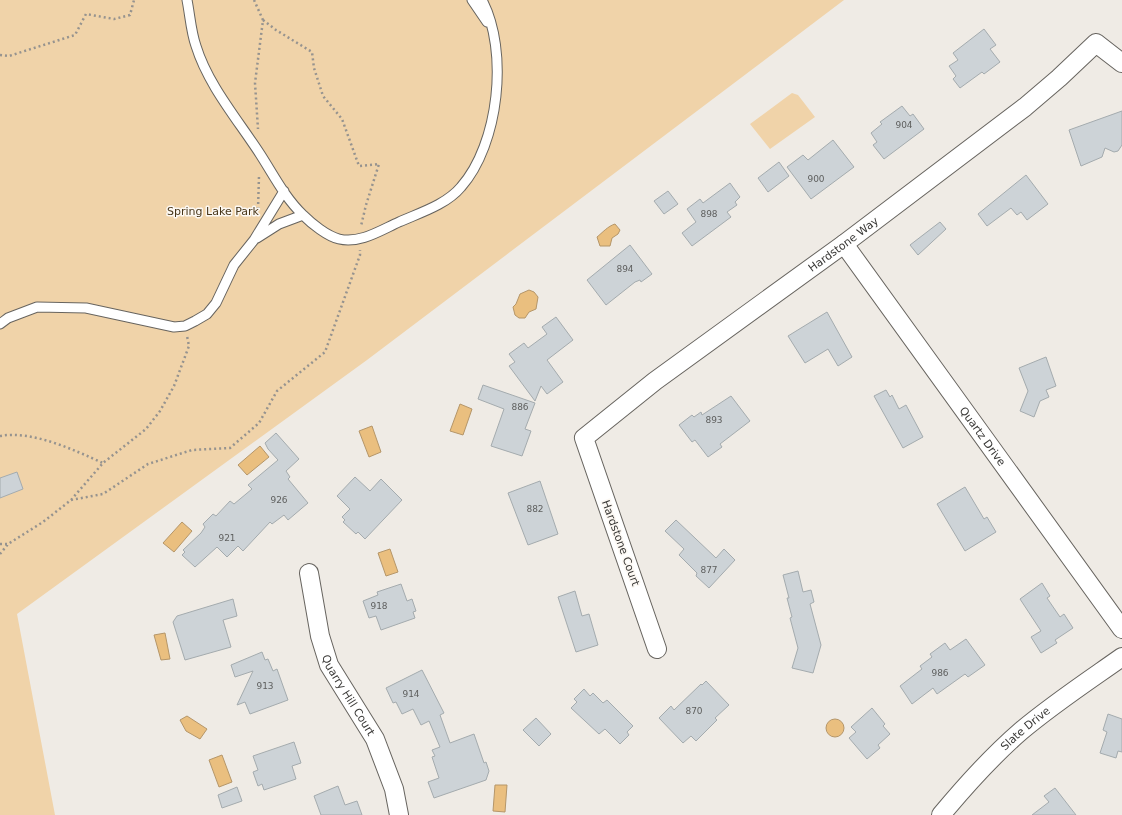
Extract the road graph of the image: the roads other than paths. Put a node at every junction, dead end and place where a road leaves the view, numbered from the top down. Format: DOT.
graph roads {
  1 [pos="187,0"];
  2 [pos="472,0"];
  3 [pos="482,0"];
  4 [pos="494,33"];
  5 [pos="1122,62"];
  6 [pos="284,191"];
  7 [pos="303,215"];
  8 [pos="254,240"];
  9 [pos="844,244"];
  10 [pos="0,324"];
  11 [pos="584,438"];
  12 [pos="309,573"];
  13 [pos="1122,629"];
  14 [pos="657,649"];
  15 [pos="1122,657"];
  16 [pos="399,815"];
  17 [pos="941,815"];
  1 -- 6 [label="lane"];
  2 -- 4 [label="lane"];
  3 -- 4 [label="lane"];
  4 -- 7 [label="lane"];
  5 -- 9 [label="street, Hardstone Way"];
  6 -- 7 [label="lane"];
  6 -- 8 [label="lane"];
  7 -- 8 [label="lane"];
  8 -- 10 [label="lane"];
  9 -- 11 [label="street, Hardstone Way"];
  9 -- 13 [label="street, Quartz Drive"];
  11 -- 14 [label="street, Hardstone Court"];
  12 -- 16 [label="street, Quarry Hill Court"];
  15 -- 17 [label="street, Slate Drive"];
}
